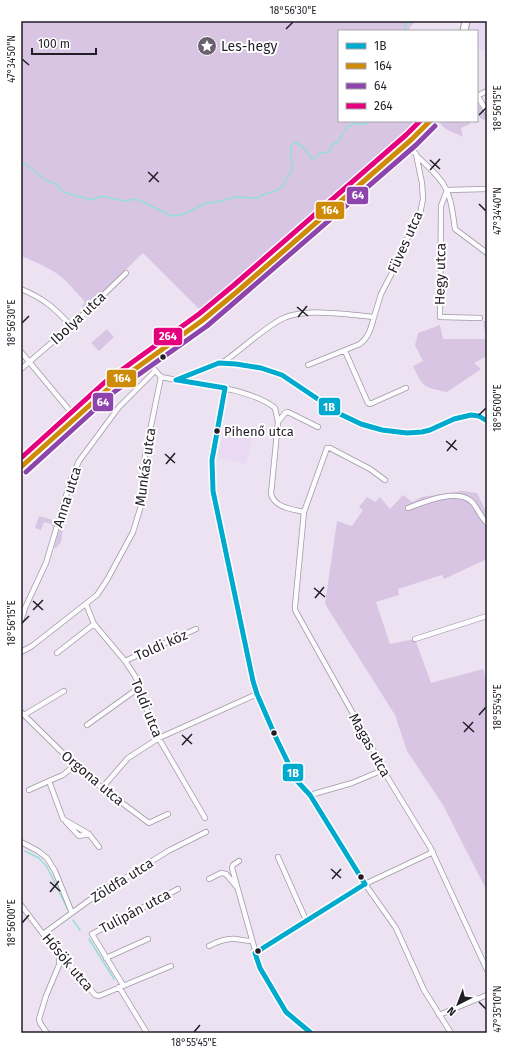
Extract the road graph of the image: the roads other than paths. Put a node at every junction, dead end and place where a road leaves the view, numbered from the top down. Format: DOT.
graph roads {
  1 [pos="478,97"];
  2 [pos="487,112"];
  3 [pos="429,122"];
  4 [pos="406,145"];
  5 [pos="416,154"];
  6 [pos="487,189"];
  7 [pos="447,190"];
  8 [pos="487,253"];
  9 [pos="126,273"];
  10 [pos="21,289"];
  11 [pos="374,317"];
  12 [pos="480,318"];
  13 [pos="71,326"];
  14 [pos="345,350"];
  15 [pos="21,352"];
  16 [pos="146,360"];
  17 [pos="29,362"];
  18 [pos="222,363"];
  19 [pos="308,365"];
  20 [pos="21,369"];
  21 [pos="155,371"];
  22 [pos="161,377"];
  23 [pos="176,380"];
  24 [pos="225,388"];
  25 [pos="406,388"];
  26 [pos="75,417"];
  27 [pos="487,421"];
  28 [pos="278,422"];
  29 [pos="318,427"];
  30 [pos="21,467"];
  31 [pos="385,480"];
  32 [pos="408,508"];
  33 [pos="304,512"];
  34 [pos="487,523"];
  35 [pos="86,604"];
  36 [pos="487,616"];
  37 [pos="21,621"];
  38 [pos="94,624"];
  39 [pos="196,629"];
  40 [pos="415,639"];
  41 [pos="21,652"];
  42 [pos="57,653"];
  43 [pos="125,660"];
  44 [pos="140,687"];
  45 [pos="64,691"];
  46 [pos="257,694"];
  47 [pos="22,714"];
  48 [pos="87,725"];
  49 [pos="159,738"];
  50 [pos="75,766"];
  51 [pos="383,770"];
  52 [pos="49,781"];
  53 [pos="102,788"];
  54 [pos="29,790"];
  55 [pos="310,796"];
  56 [pos="168,814"];
  57 [pos="205,818"];
  58 [pos="63,819"];
  59 [pos="206,832"];
  60 [pos="89,834"];
  61 [pos="21,842"];
  62 [pos="99,847"];
  63 [pos="432,852"];
  64 [pos="278,858"];
  65 [pos="239,861"];
  66 [pos="209,879"];
  67 [pos="365,884"];
  68 [pos="238,888"];
  69 [pos="178,889"];
  70 [pos="21,905"];
  71 [pos="72,913"];
  72 [pos="306,920"];
  73 [pos="44,934"];
  74 [pos="148,939"];
  75 [pos="252,941"];
  76 [pos="209,946"];
  77 [pos="256,953"];
  78 [pos="58,955"];
  79 [pos="106,958"];
  80 [pos="171,966"];
  81 [pos="487,970"];
  82 [pos="121,986"];
  83 [pos="487,995"];
  84 [pos="438,1016"];
  85 [pos="47,1033"];
  86 [pos="146,1033"];
  87 [pos="311,1033"];
  88 [pos="451,1033"];
  1 -- 2 [label="street"];
  3 -- 4 [label="main road"];
  4 -- 5 [label="street"];
  4 -- 16 [label="main road"];
  5 -- 7 [label="street"];
  5 -- 11 [label="street, Füves utca"];
  6 -- 7 [label="street"];
  7 -- 8 [label="street"];
  7 -- 12 [label="street, Hegy utca"];
  9 -- 13 [label="street, Ibolya utca"];
  10 -- 13 [label="street"];
  11 -- 14 [label="street, Füves utca"];
  11 -- 18 [label="street"];
  13 -- 17 [label="street, Ibolya utca"];
  14 -- 19 [label="street"];
  14 -- 25 [label="street"];
  15 -- 17 [label="street"];
  16 -- 21 [label="street"];
  16 -- 26 [label="main road"];
  17 -- 20 [label="street, Ibolya utca"];
  17 -- 26 [label="street"];
  18 -- 23 [label="street"];
  18 -- 27 [label="street"];
  21 -- 22 [label="street"];
  21 -- 37 [label="street, Anna utca"];
  22 -- 23 [label="street"];
  22 -- 35 [label="street, Munkás utca"];
  23 -- 24 [label="street"];
  24 -- 28 [label="street"];
  24 -- 46 [label="street"];
  26 -- 30 [label="main road"];
  28 -- 29 [label="street"];
  28 -- 33 [label="street"];
  31 -- 33 [label="street, Magas utca"];
  32 -- 34 [label="street"];
  33 -- 51 [label="street, Magas utca"];
  35 -- 38 [label="street, Toldi utca"];
  35 -- 41 [label="street, Munkás utca"];
  36 -- 40 [label="street"];
  38 -- 42 [label="street"];
  38 -- 43 [label="street, Toldi utca"];
  39 -- 43 [label="street, Toldi köz"];
  43 -- 44 [label="street, Toldi utca"];
  44 -- 48 [label="street"];
  44 -- 49 [label="street, Toldi utca"];
  45 -- 47 [label="street, Orgona utca"];
  46 -- 49 [label="street"];
  46 -- 55 [label="street"];
  47 -- 50 [label="street, Orgona utca"];
  49 -- 53 [label="street"];
  49 -- 57 [label="street, Toldi utca"];
  50 -- 52 [label="street"];
  50 -- 53 [label="street, Orgona utca"];
  51 -- 55 [label="street"];
  51 -- 63 [label="street, Magas utca"];
  52 -- 54 [label="street"];
  52 -- 58 [label="street"];
  53 -- 56 [label="street, Orgona utca"];
  55 -- 67 [label="street"];
  58 -- 60 [label="street"];
  58 -- 60 [label="street"];
  59 -- 71 [label="street, Zöldfa utca"];
  60 -- 62 [label="street"];
  61 -- 71 [label="street"];
  63 -- 67 [label="street"];
  63 -- 81 [label="street, Magas utca"];
  64 -- 72 [label="street"];
  65 -- 68 [label="street"];
  66 -- 68 [label="street"];
  67 -- 72 [label="street"];
  67 -- 84 [label="street"];
  68 -- 75 [label="street"];
  69 -- 79 [label="street, Tulipán utca"];
  70 -- 73 [label="street, Hősök utca"];
  71 -- 73 [label="street, Zöldfa utca"];
  72 -- 77 [label="street"];
  73 -- 78 [label="street, Hősök utca"];
  74 -- 79 [label="street"];
  75 -- 76 [label="street"];
  75 -- 77 [label="street"];
  77 -- 87 [label="street"];
  78 -- 82 [label="street, Hősök utca"];
  78 -- 85 [label="street"];
  79 -- 82 [label="street"];
  80 -- 82 [label="street"];
  82 -- 86 [label="street"];
  83 -- 84 [label="street"];
  84 -- 88 [label="street"];
}
